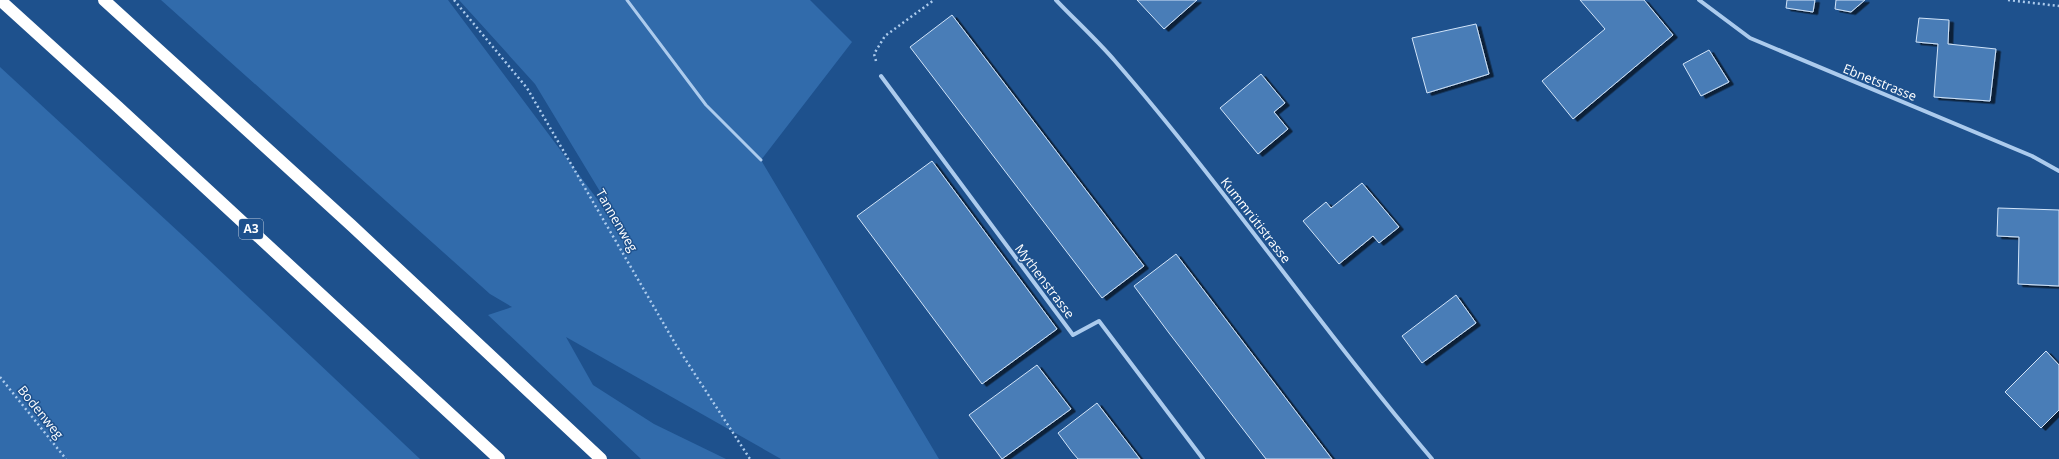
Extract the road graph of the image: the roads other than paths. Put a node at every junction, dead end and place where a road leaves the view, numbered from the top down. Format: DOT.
graph roads {
  1 [pos="0,0"];
  2 [pos="104,0"];
  3 [pos="627,0"];
  4 [pos="1056,0"];
  5 [pos="1699,0"];
  6 [pos="881,76"];
  7 [pos="761,160"];
  8 [pos="2059,171"];
  9 [pos="499,459"];
  10 [pos="601,459"];
  11 [pos="1203,459"];
  12 [pos="1432,459"];
  1 -- 9 [label="highway, A3"];
  2 -- 10 [label="highway"];
  3 -- 7 [label="lane"];
  4 -- 12 [label="street, Kummrütistrasse"];
  5 -- 8 [label="street, Ebnetstrasse"];
  6 -- 11 [label="street, Mythenstrasse"];
}
